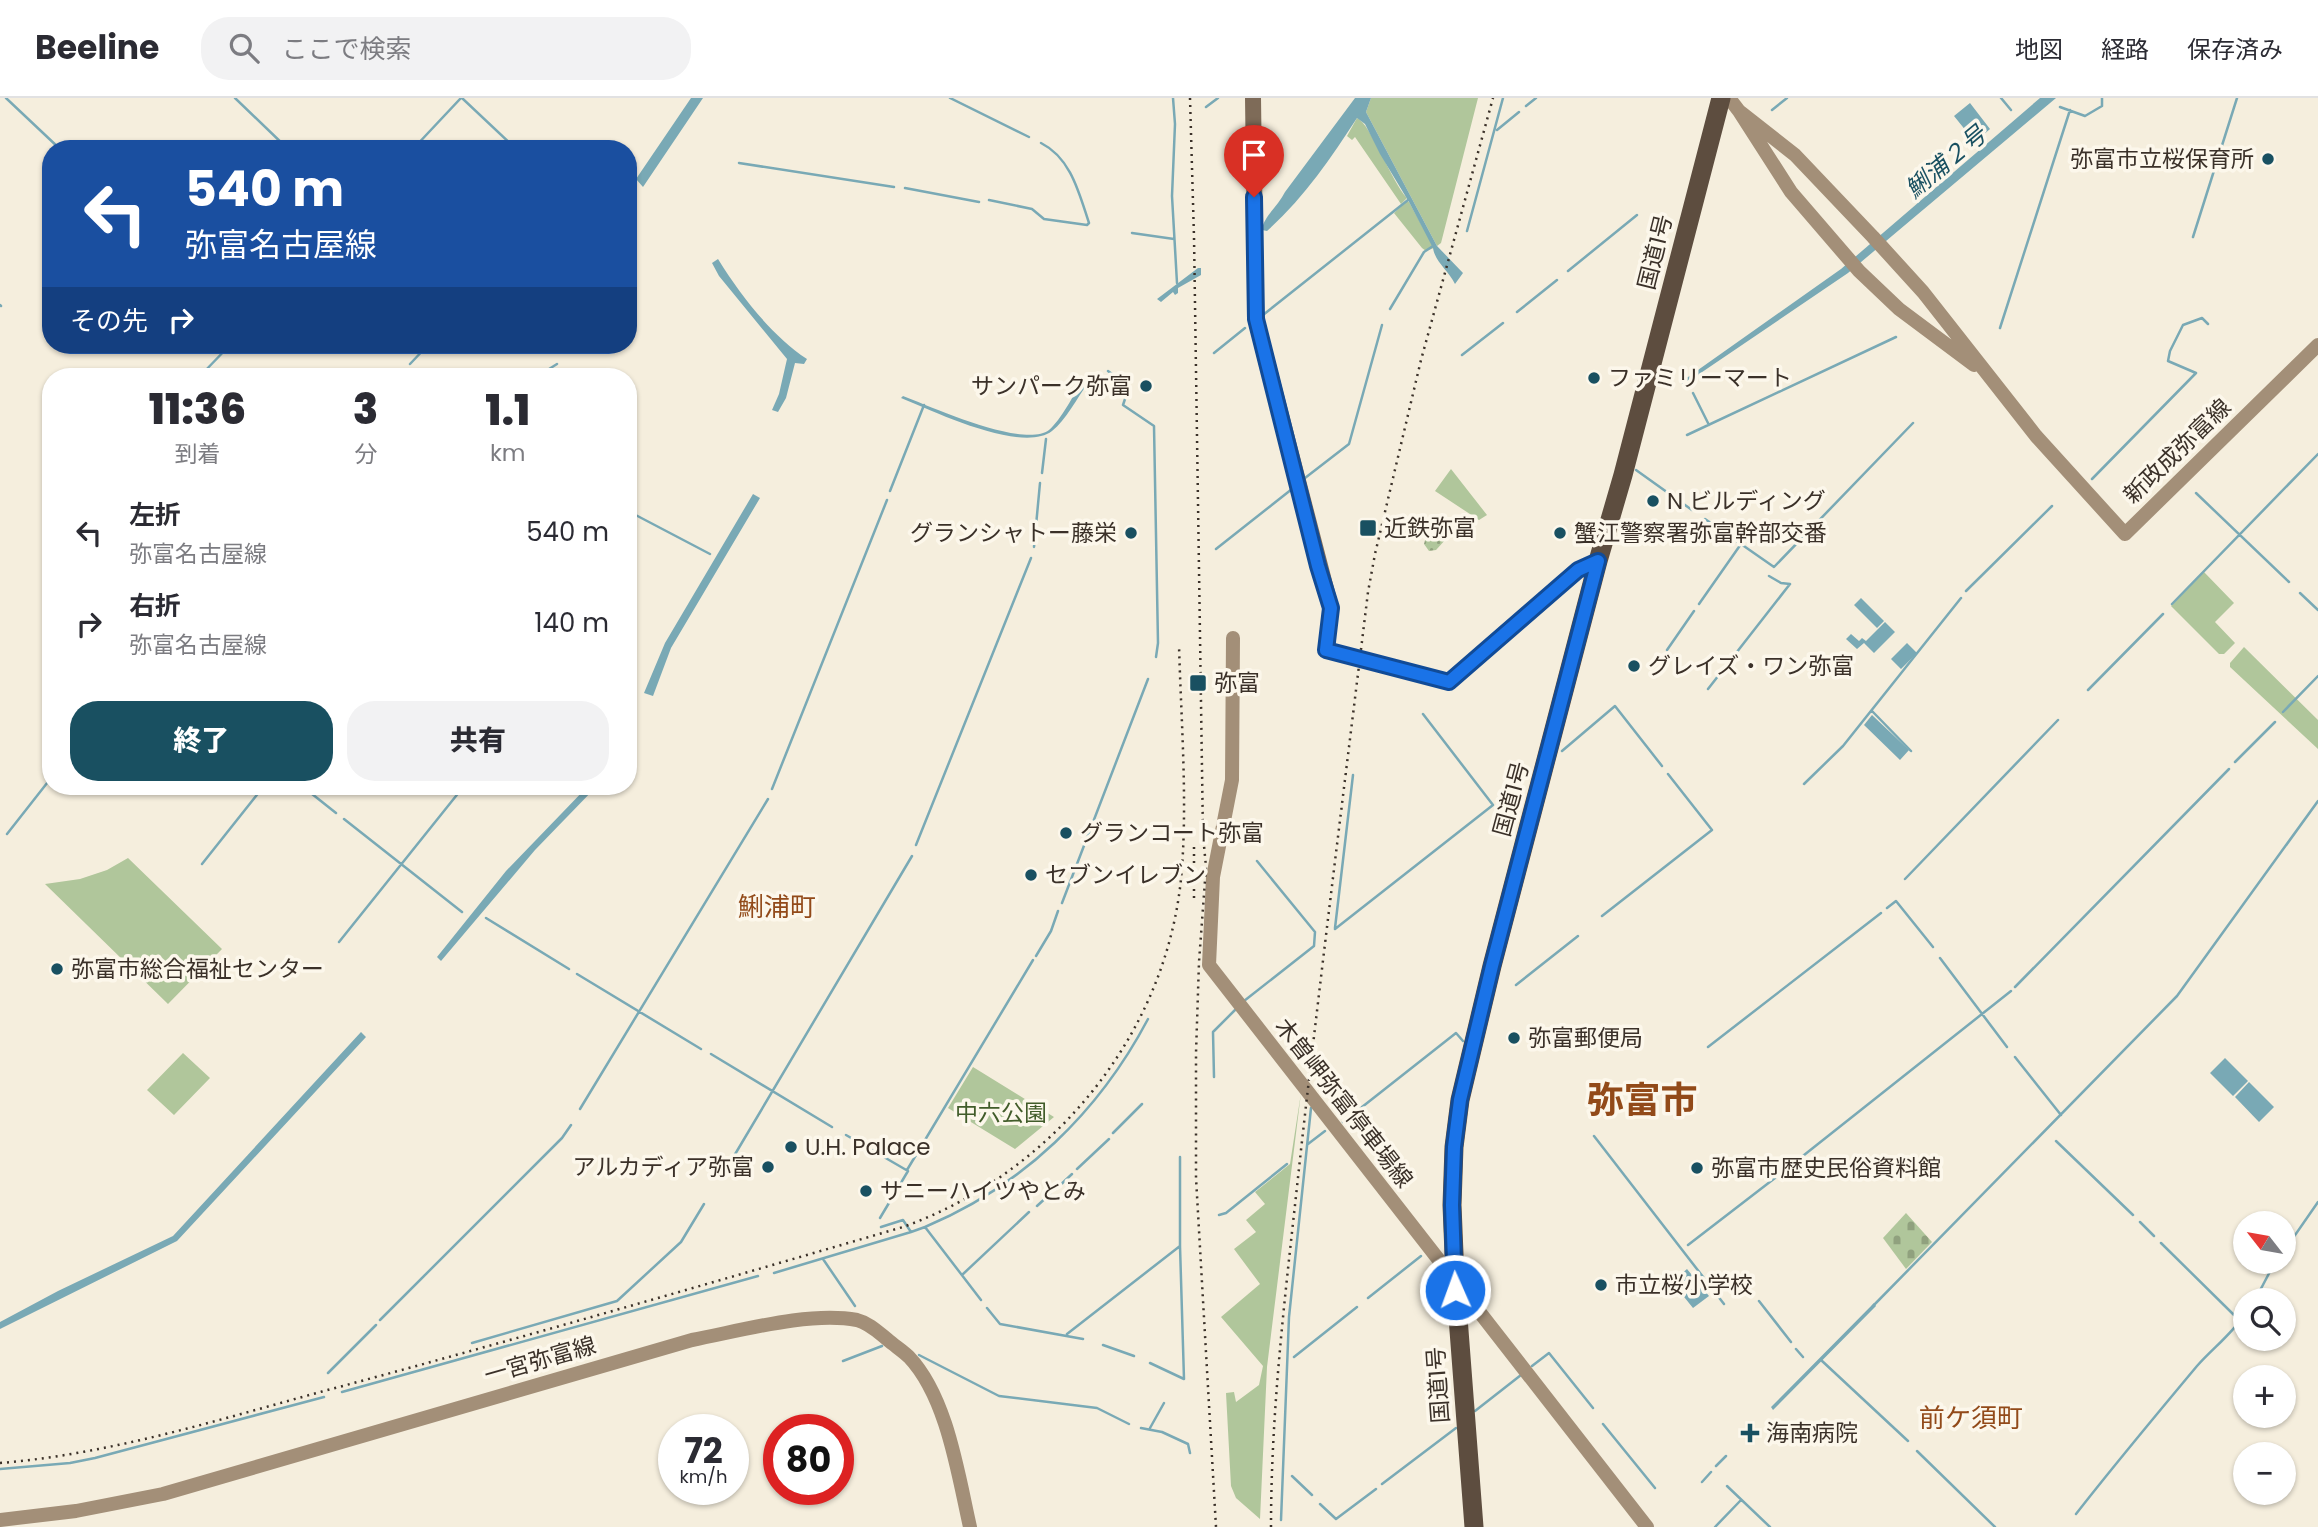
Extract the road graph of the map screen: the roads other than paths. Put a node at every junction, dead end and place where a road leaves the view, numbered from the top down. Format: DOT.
graph roads {
  1 [pos="1253,98"];
  2 [pos="1721,98"];
  3 [pos="1728,98"];
  4 [pos="1739,111"];
  5 [pos="2318,345"];
  6 [pos="1990,378"];
  7 [pos="1598,561"];
  8 [pos="1233,638"];
  9 [pos="1455,1278"];
  10 [pos="0,1520"];
  11 [pos="970,1527"];
  12 [pos="1474,1527"];
  13 [pos="1647,1527"];
  1 -- 7 [label="main road"];
  2 -- 7 [label="highway, 国道1号"];
  3 -- 4 [label="main road, 新政成弥富線"];
  4 -- 6 [label="main road, 新政成弥富線"];
  4 -- 6 [label="main road, 新政成弥富線"];
  5 -- 6 [label="main road, 新政成弥富線"];
  7 -- 9 [label="highway, 国道1号"];
  8 -- 9 [label="main road, 木曽岬弥富停車場線"];
  9 -- 12 [label="highway, 国道1号"];
  9 -- 13 [label="main road, 木曽岬弥富停車場線"];
  10 -- 11 [label="main road, 一宮弥富線"];
}
